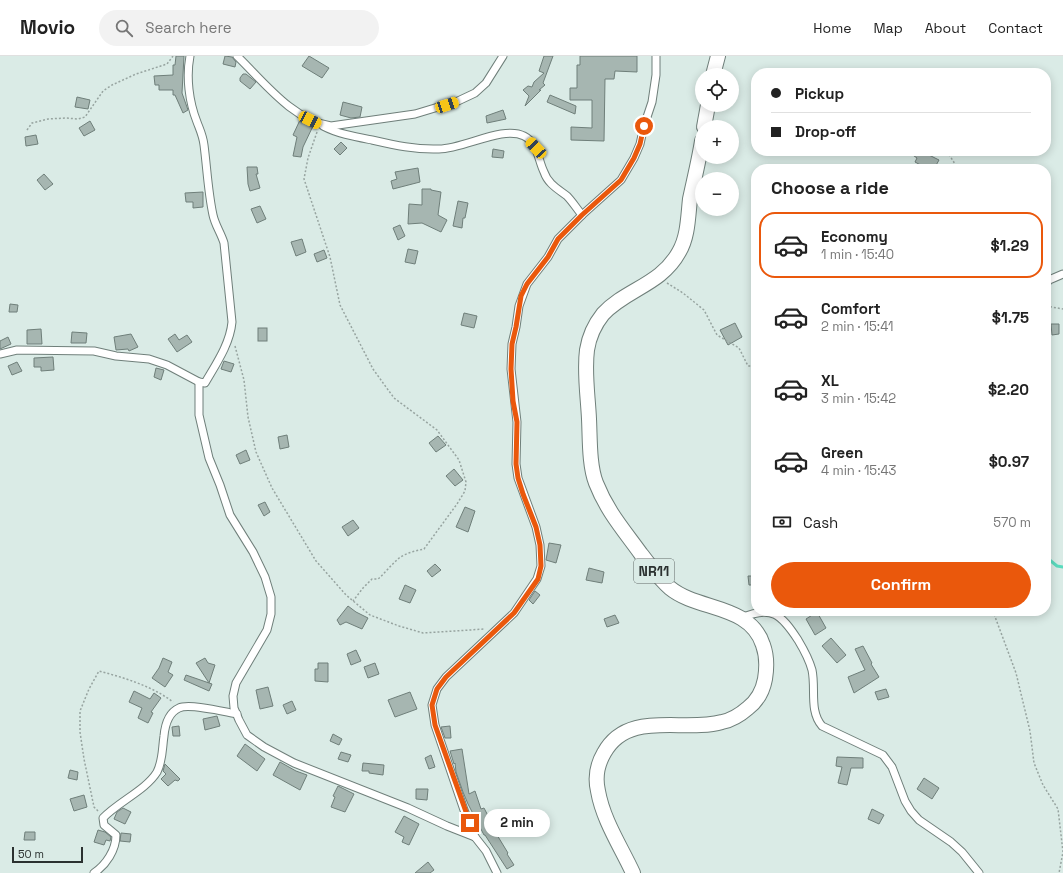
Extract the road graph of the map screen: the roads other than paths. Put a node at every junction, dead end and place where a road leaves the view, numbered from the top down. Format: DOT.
graph roads {
  1 [pos="190,56"];
  2 [pos="237,56"];
  3 [pos="503,56"];
  4 [pos="656,56"];
  5 [pos="718,56"];
  6 [pos="715,68"];
  7 [pos="320,124"];
  8 [pos="698,164"];
  9 [pos="582,215"];
  10 [pos="1063,274"];
  11 [pos="1051,279"];
  12 [pos="0,354"];
  13 [pos="199,382"];
  14 [pos="751,613"];
  15 [pos="778,616"];
  16 [pos="741,618"];
  17 [pos="237,714"];
  18 [pos="475,837"];
  19 [pos="94,873"];
  20 [pos="497,873"];
  21 [pos="633,873"];
  22 [pos="979,873"];
  1 -- 13 [label="street"];
  2 -- 7 [label="street"];
  3 -- 7 [label="street"];
  4 -- 9 [label="street"];
  5 -- 6 [label="highway"];
  7 -- 9 [label="street"];
  8 -- 16 [label="highway, NR11"];
  9 -- 18 [label="street"];
  10 -- 11 [label="street"];
  12 -- 13 [label="street"];
  13 -- 17 [label="street"];
  14 -- 16 [label="street"];
  15 -- 22 [label="street"];
  16 -- 21 [label="highway, NR11"];
  17 -- 18 [label="street"];
  17 -- 19 [label="street"];
  18 -- 20 [label="street"];
}
